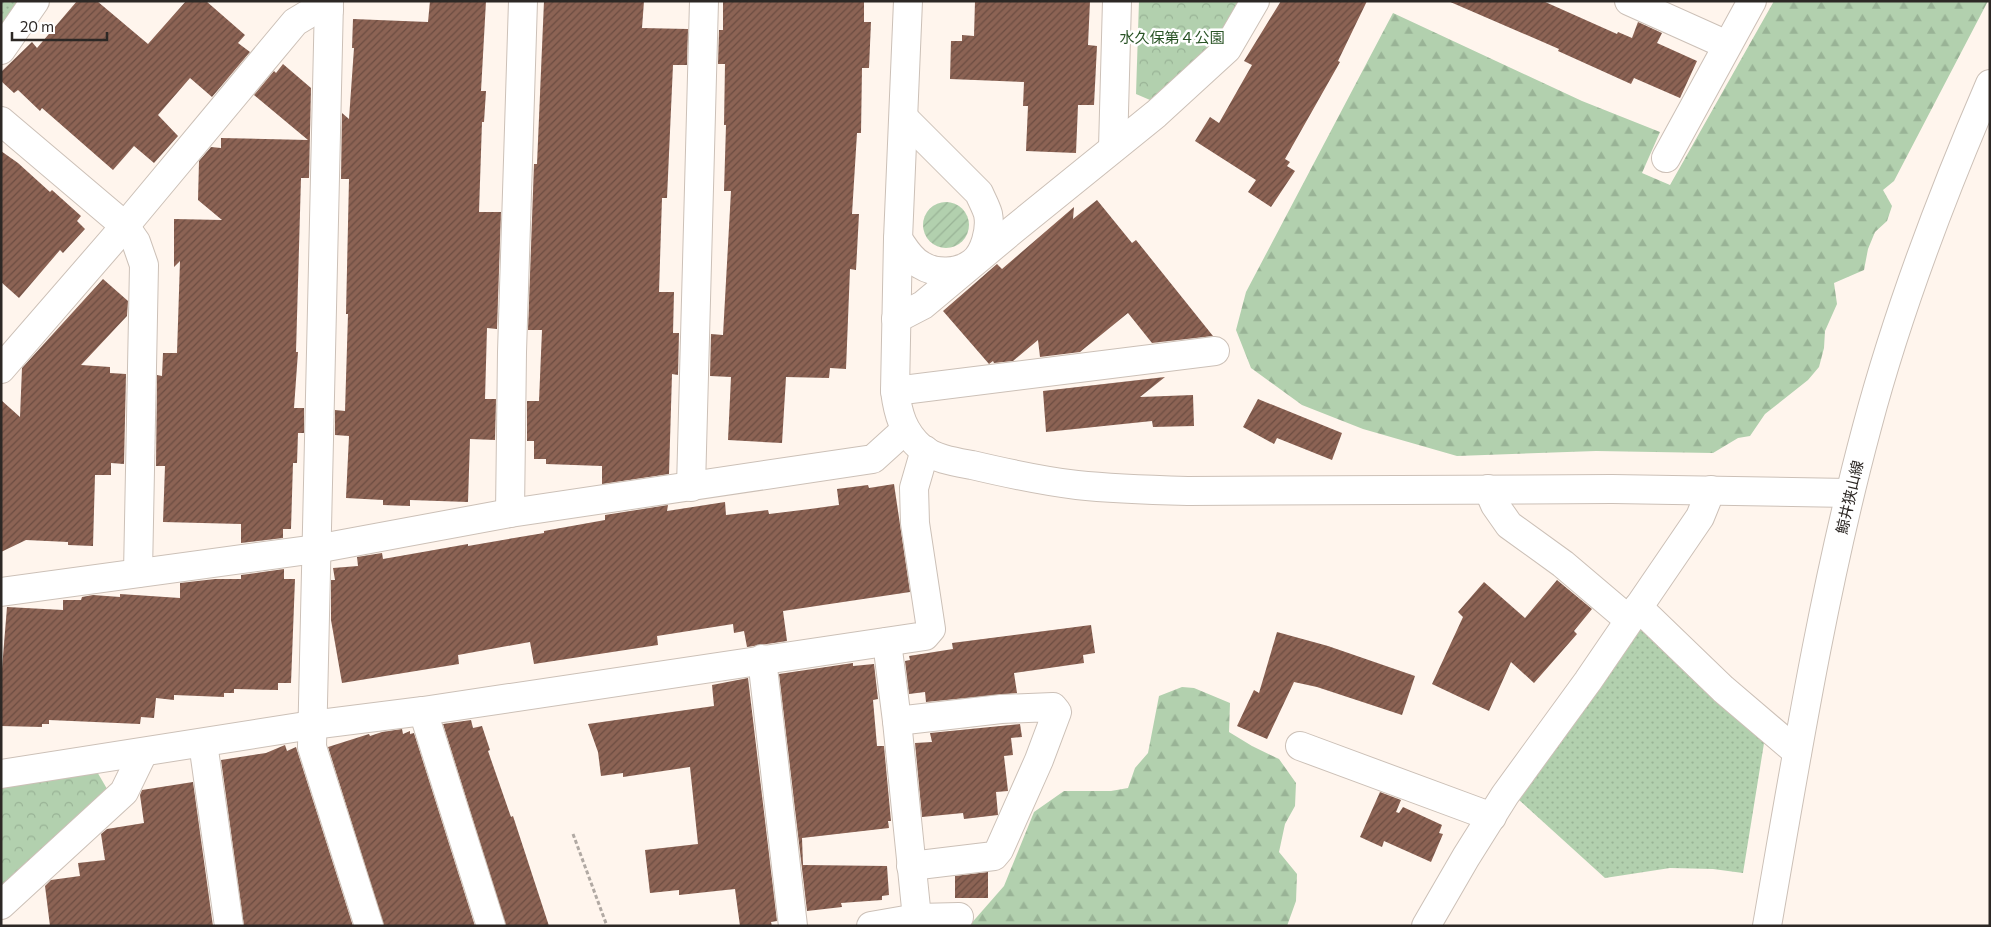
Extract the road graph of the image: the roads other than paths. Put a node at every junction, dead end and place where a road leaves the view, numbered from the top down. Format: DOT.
graph roads {
  1 [pos="35,1"];
  2 [pos="523,1"];
  3 [pos="704,1"];
  4 [pos="908,1"];
  5 [pos="1117,1"];
  6 [pos="1255,1"];
  7 [pos="1629,1"];
  8 [pos="1752,1"];
  9 [pos="329,6"];
  10 [pos="1727,45"];
  11 [pos="1,50"];
  12 [pos="1987,96"];
  13 [pos="904,118"];
  14 [pos="1,121"];
  15 [pos="1113,148"];
  16 [pos="1666,158"];
  17 [pos="979,193"];
  18 [pos="125,226"];
  19 [pos="1014,229"];
  20 [pos="898,239"];
  21 [pos="972,264"];
  22 [pos="896,319"];
  23 [pos="1215,351"];
  24 [pos="1,369"];
  25 [pos="895,391"];
  26 [pos="905,430"];
  27 [pos="925,450"];
  28 [pos="691,487"];
  29 [pos="1488,489"];
  30 [pos="1711,490"];
  31 [pos="1849,493"];
  32 [pos="510,513"];
  33 [pos="316,549"];
  34 [pos="138,573"];
  35 [pos="1,592"];
  36 [pos="1634,614"];
  37 [pos="887,642"];
  38 [pos="762,659"];
  39 [pos="423,711"];
  40 [pos="897,721"];
  41 [pos="312,725"];
  42 [pos="203,743"];
  43 [pos="1300,746"];
  44 [pos="1797,752"];
  45 [pos="143,753"];
  46 [pos="1,774"];
  47 [pos="1492,817"];
  48 [pos="911,866"];
  49 [pos="1,905"];
  50 [pos="959,917"];
  51 [pos="917,918"];
  52 [pos="229,926"];
  53 [pos="369,926"];
  54 [pos="491,926"];
  55 [pos="793,926"];
  56 [pos="871,926"];
  57 [pos="1426,926"];
  58 [pos="1767,926"];
  1 -- 11 [label="street"];
  2 -- 32 [label="street"];
  3 -- 28 [label="street"];
  4 -- 13 [label="street"];
  5 -- 15 [label="street"];
  6 -- 15 [label="street"];
  7 -- 10 [label="street"];
  8 -- 10 [label="street"];
  9 -- 18 [label="street"];
  9 -- 33 [label="street"];
  10 -- 16 [label="street"];
  12 -- 31 [label="street, 鯨井狭山線"];
  13 -- 17 [label="street"];
  13 -- 20 [label="street"];
  14 -- 18 [label="street"];
  15 -- 19 [label="street"];
  17 -- 19 [label="street"];
  17 -- 21 [label="street"];
  18 -- 24 [label="street"];
  18 -- 34 [label="street"];
  19 -- 21 [label="street"];
  20 -- 21 [label="street"];
  20 -- 22 [label="street"];
  21 -- 22 [label="street"];
  22 -- 25 [label="street"];
  23 -- 25 [label="street"];
  25 -- 26 [label="street"];
  26 -- 27 [label="street"];
  26 -- 28 [label="street"];
  27 -- 29 [label="street"];
  27 -- 37 [label="street"];
  28 -- 32 [label="street"];
  29 -- 30 [label="street"];
  29 -- 36 [label="street"];
  30 -- 31 [label="street"];
  30 -- 36 [label="street"];
  31 -- 44 [label="street, 鯨井狭山線"];
  32 -- 33 [label="street"];
  33 -- 34 [label="street"];
  33 -- 41 [label="street"];
  34 -- 35 [label="street"];
  36 -- 44 [label="street"];
  36 -- 47 [label="street"];
  37 -- 38 [label="street"];
  37 -- 40 [label="street"];
  38 -- 39 [label="street"];
  38 -- 55 [label="street"];
  39 -- 41 [label="street"];
  39 -- 54 [label="street"];
  40 -- 48 [label="street"];
  40 -- 48 [label="street"];
  41 -- 42 [label="street"];
  41 -- 53 [label="street"];
  42 -- 45 [label="street"];
  42 -- 52 [label="street"];
  43 -- 47 [label="street"];
  44 -- 58 [label="street, 鯨井狭山線"];
  45 -- 46 [label="street"];
  45 -- 49 [label="street"];
  47 -- 57 [label="street"];
  48 -- 51 [label="street"];
  50 -- 51 [label="street"];
  51 -- 56 [label="street"];
}
